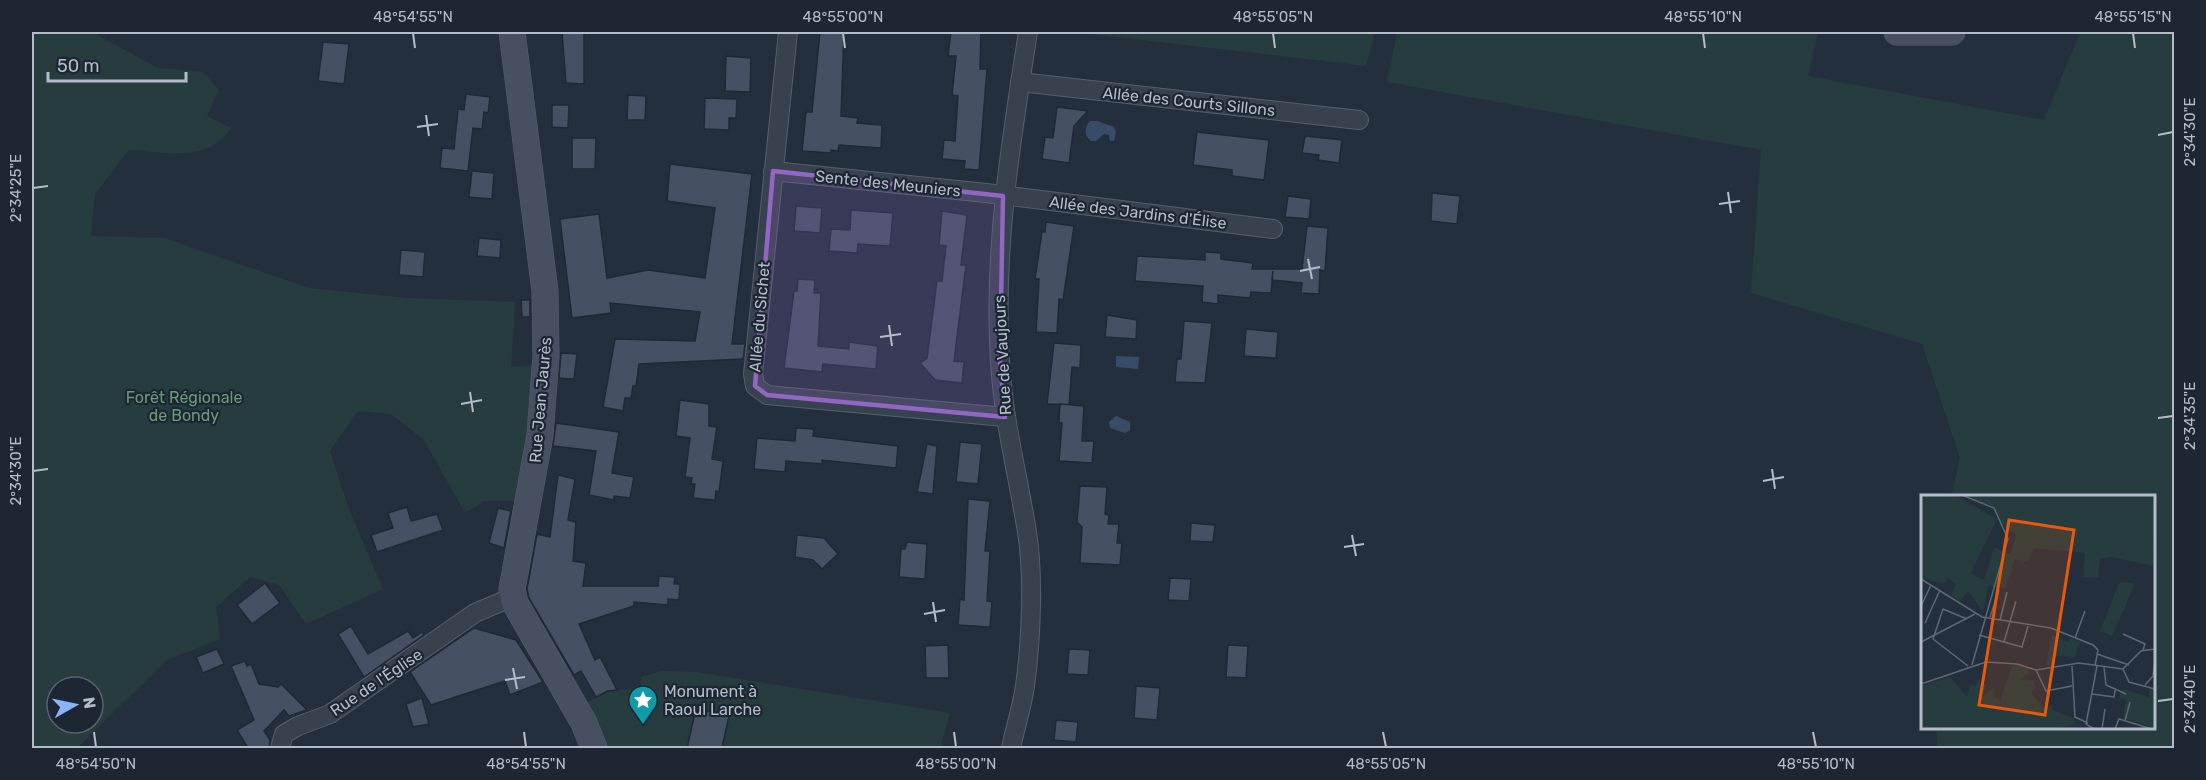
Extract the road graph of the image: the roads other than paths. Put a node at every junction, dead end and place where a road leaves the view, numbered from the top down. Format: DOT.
graph roads {
  1 [pos="512,32"];
  2 [pos="788,32"];
  3 [pos="1028,32"];
  4 [pos="1897,32"];
  5 [pos="1952,32"];
  6 [pos="1020,82"];
  7 [pos="1359,120"];
  8 [pos="773,171"];
  9 [pos="1003,196"];
  10 [pos="1273,229"];
  11 [pos="1005,417"];
  12 [pos="513,597"];
  13 [pos="280,748"];
  14 [pos="594,748"];
  15 [pos="1011,748"];
  1 -- 12 [label="street, Rue Jean Jaurès"];
  2 -- 8 [label="street, Allée du Sichet"];
  3 -- 6 [label="street, Rue de Vaujours"];
  4 -- 5 [label="street"];
  6 -- 7 [label="street, Allée des Courts Sillons"];
  6 -- 9 [label="street, Rue de Vaujours"];
  8 -- 9 [label="street, Sente des Meuniers"];
  8 -- 11 [label="street, Allée du Sichet"];
  9 -- 10 [label="street, Allée des Jardins d'Élise"];
  9 -- 11 [label="street, Rue de Vaujours"];
  11 -- 15 [label="street, Rue de Vaujours"];
  12 -- 13 [label="street, Rue de l'Église"];
  12 -- 14 [label="street"];
}
